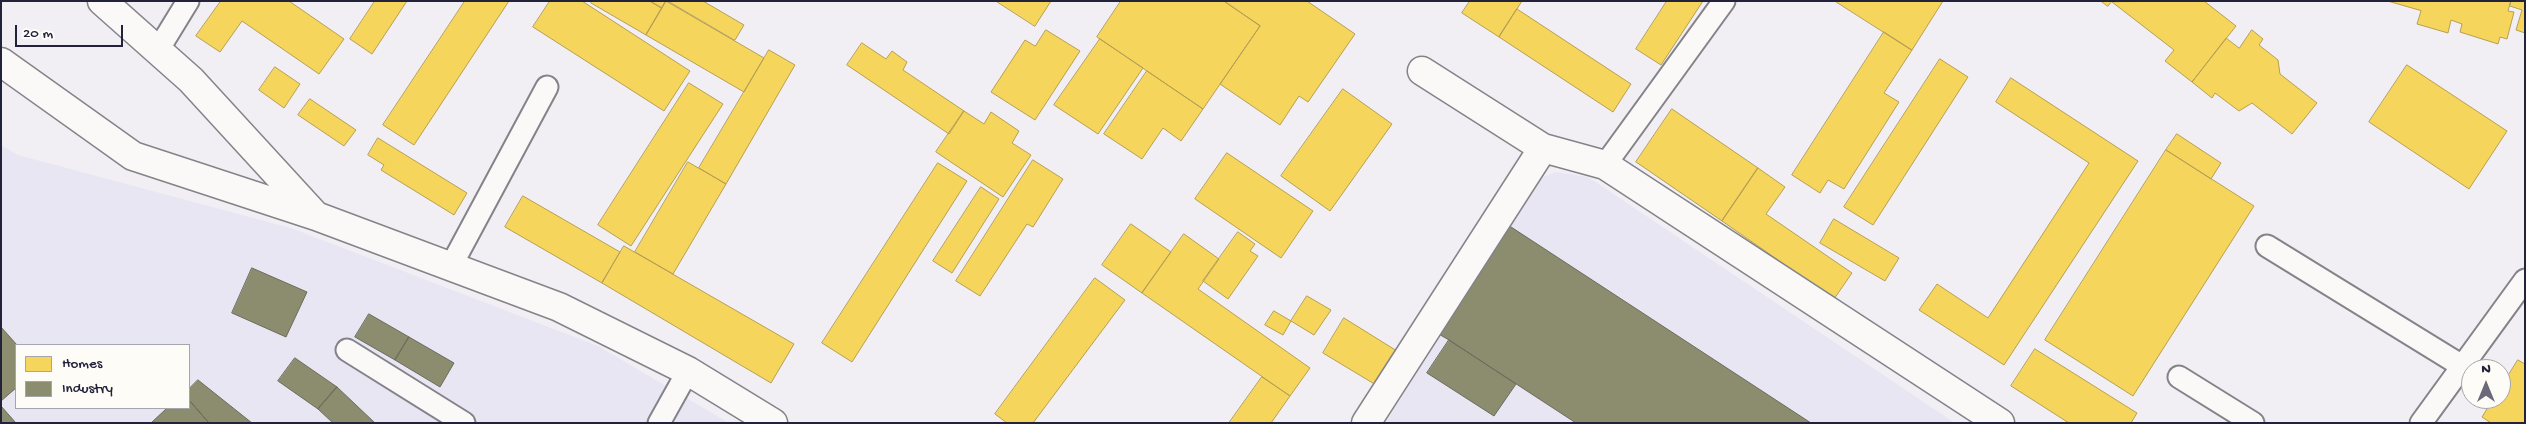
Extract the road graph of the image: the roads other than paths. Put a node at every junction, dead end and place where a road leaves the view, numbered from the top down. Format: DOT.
graph roads {
  1 [pos="102,1"];
  2 [pos="188,1"];
  3 [pos="1724,1"];
  4 [pos="158,50"];
  5 [pos="1,62"];
  6 [pos="1422,71"];
  7 [pos="547,87"];
  8 [pos="1543,148"];
  9 [pos="1605,165"];
  10 [pos="316,216"];
  11 [pos="2267,246"];
  12 [pos="451,266"];
  13 [pos="2525,280"];
  14 [pos="347,350"];
  15 [pos="2467,359"];
  16 [pos="2461,365"];
  17 [pos="2461,367"];
  18 [pos="688,371"];
  19 [pos="2179,377"];
  20 [pos="464,423"];
  21 [pos="659,423"];
  22 [pos="773,423"];
  23 [pos="1366,423"];
  24 [pos="2000,423"];
  25 [pos="2253,423"];
  26 [pos="2421,423"];
  1 -- 4 [label="street"];
  2 -- 4 [label="lane"];
  3 -- 9 [label="lane"];
  4 -- 10 [label="street"];
  5 -- 10 [label="street"];
  6 -- 8 [label="street"];
  7 -- 12 [label="lane"];
  8 -- 9 [label="street"];
  8 -- 23 [label="street"];
  9 -- 24 [label="street"];
  10 -- 12 [label="street"];
  11 -- 16 [label="lane"];
  12 -- 18 [label="street"];
  13 -- 15 [label="lane"];
  14 -- 20 [label="lane"];
  17 -- 26 [label="lane"];
  18 -- 21 [label="lane"];
  18 -- 22 [label="street"];
  19 -- 25 [label="lane"];
}
